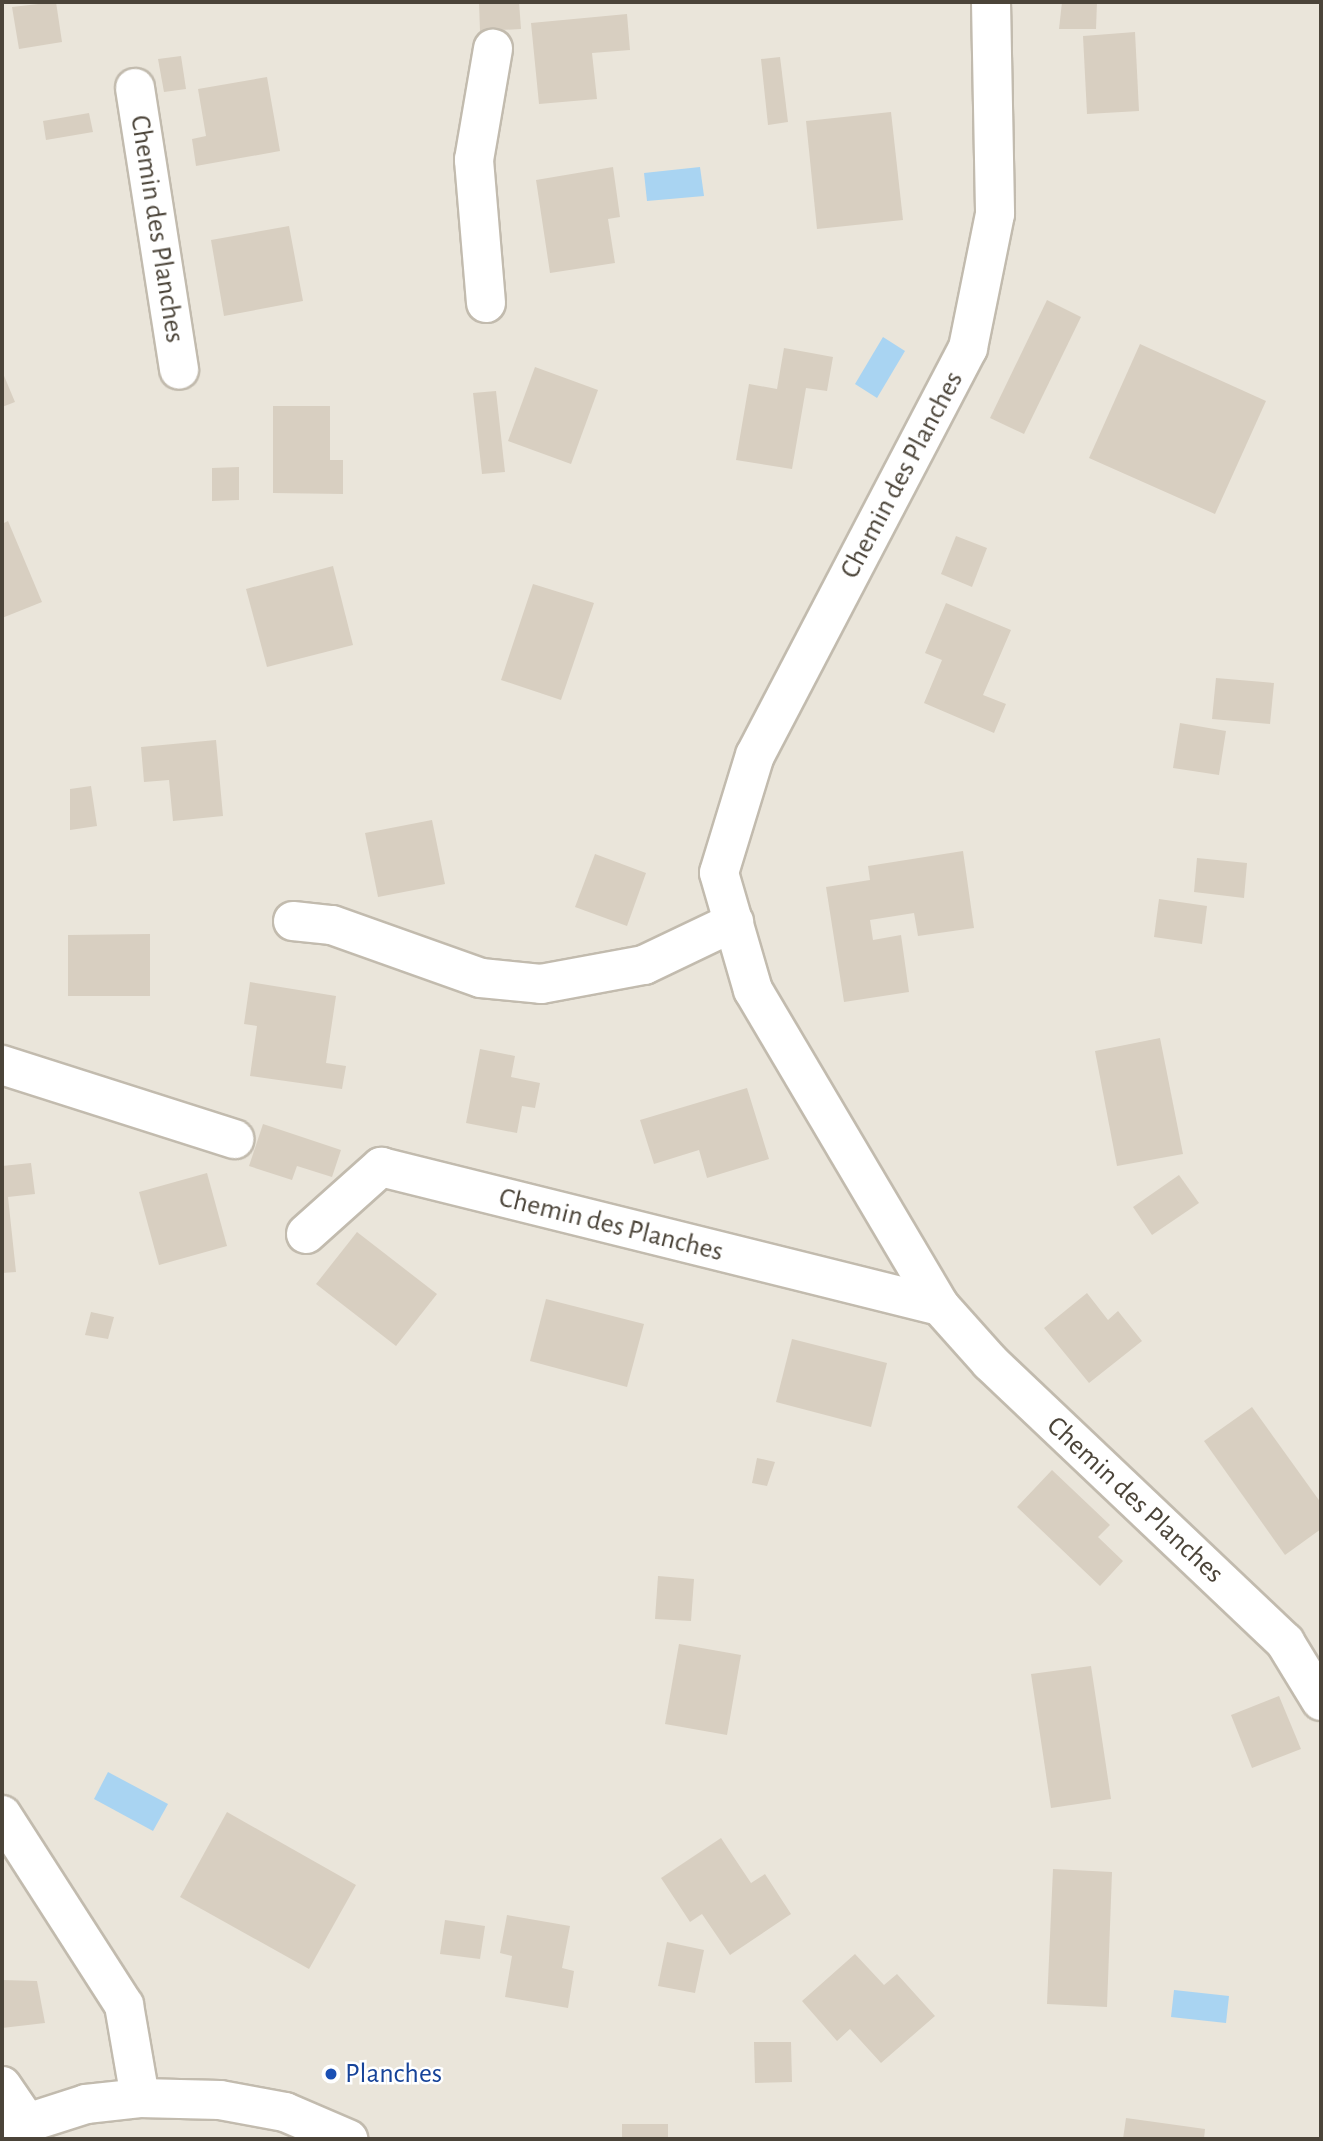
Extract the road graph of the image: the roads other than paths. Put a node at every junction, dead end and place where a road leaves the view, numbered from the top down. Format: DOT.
graph roads {
  1 [pos="991,2"];
  2 [pos="493,49"];
  3 [pos="135,88"];
  4 [pos="486,303"];
  5 [pos="178,370"];
  6 [pos="293,921"];
  7 [pos="734,922"];
  8 [pos="2,1065"];
  9 [pos="234,1139"];
  10 [pos="306,1234"];
  11 [pos="940,1306"];
  12 [pos="1321,1701"];
  13 [pos="2,1815"];
  14 [pos="2,2086"];
  15 [pos="140,2098"];
  16 [pos="14,2126"];
  17 [pos="348,2139"];
  1 -- 7 [label="street, Chemin des Planches"];
  2 -- 4 [label="street"];
  3 -- 5 [label="street, Chemin des Planches"];
  6 -- 7 [label="street"];
  7 -- 11 [label="street, Chemin des Planches"];
  8 -- 9 [label="street"];
  10 -- 11 [label="street, Chemin des Planches"];
  11 -- 12 [label="street, Chemin des Planches"];
  13 -- 15 [label="street"];
  14 -- 16 [label="street"];
  15 -- 16 [label="street"];
  15 -- 17 [label="street"];
}
